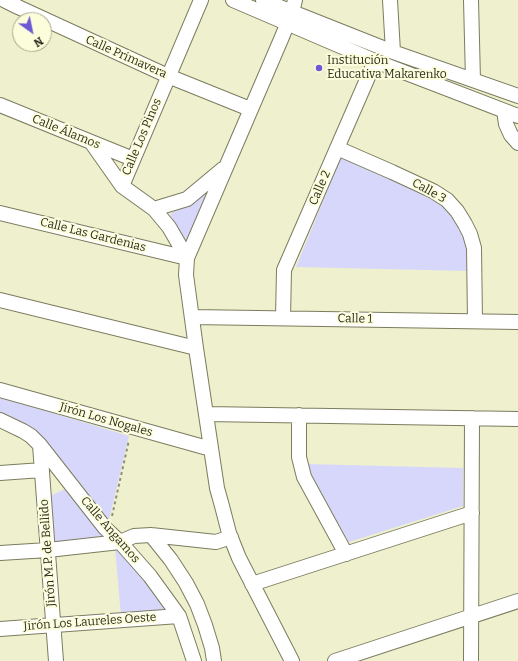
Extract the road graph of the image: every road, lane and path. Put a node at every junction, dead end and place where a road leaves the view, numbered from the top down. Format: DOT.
graph roads {
  1 [pos="4,0"];
  2 [pos="201,0"];
  3 [pos="233,0"];
  4 [pos="263,0"];
  5 [pos="390,0"];
  6 [pos="471,0"];
  7 [pos="291,12"];
  8 [pos="393,52"];
  9 [pos="375,61"];
  10 [pos="168,76"];
  11 [pos="473,80"];
  12 [pos="515,95"];
  13 [pos="0,105"];
  14 [pos="250,109"];
  15 [pos="504,111"];
  16 [pos="518,116"];
  17 [pos="91,142"];
  18 [pos="518,143"];
  19 [pos="337,148"];
  20 [pos="133,159"];
  21 [pos="226,166"];
  22 [pos="122,186"];
  23 [pos="154,209"];
  24 [pos="0,213"];
  25 [pos="187,258"];
  26 [pos="0,300"];
  27 [pos="192,317"];
  28 [pos="283,318"];
  29 [pos="475,321"];
  30 [pos="518,322"];
  31 [pos="196,348"];
  32 [pos="0,390"];
  33 [pos="206,414"];
  34 [pos="299,416"];
  35 [pos="472,418"];
  36 [pos="518,419"];
  37 [pos="0,420"];
  38 [pos="132,427"];
  39 [pos="40,445"];
  40 [pos="211,449"];
  41 [pos="42,470"];
  42 [pos="0,473"];
  43 [pos="472,513"];
  44 [pos="108,531"];
  45 [pos="151,534"];
  46 [pos="231,538"];
  47 [pos="120,542"];
  48 [pos="48,550"];
  49 [pos="0,553"];
  50 [pos="346,554"];
  51 [pos="252,584"];
  52 [pos="518,601"];
  53 [pos="180,616"];
  54 [pos="471,616"];
  55 [pos="53,625"];
  56 [pos="0,629"];
  57 [pos="56,661"];
  58 [pos="194,661"];
  59 [pos="214,661"];
  60 [pos="292,661"];
  61 [pos="335,661"];
  62 [pos="471,661"];
  1 -- 10 [label="street, Calle Primavera"];
  2 -- 10 [label="street, Calle Los Pinos"];
  3 -- 7 [label="street"];
  4 -- 7 [label="street"];
  5 -- 8 [label="street"];
  6 -- 11 [label="street"];
  7 -- 8 [label="street"];
  7 -- 9 [label="street"];
  7 -- 14 [label="street"];
  8 -- 11 [label="street"];
  9 -- 15 [label="street"];
  9 -- 19 [label="street, Calle 2"];
  10 -- 14 [label="street, Calle Primavera"];
  10 -- 20 [label="street, Calle Los Pinos"];
  11 -- 12 [label="street"];
  12 -- 15 [label="street"];
  13 -- 17 [label="street, Calle Álamos"];
  14 -- 21 [label="street"];
  15 -- 16 [label="street"];
  15 -- 18 [label="street"];
  17 -- 20 [label="street, Calle Álamos"];
  17 -- 22 [label="street"];
  19 -- 28 [label="street, Calle 2"];
  19 -- 29 [label="street, Calle 3"];
  20 -- 22 [label="street, Calle Los Pinos"];
  21 -- 23 [label="street"];
  21 -- 25 [label="street"];
  22 -- 23 [label="street"];
  23 -- 25 [label="street"];
  24 -- 25 [label="street, Calle Las Gardenias"];
  25 -- 27 [label="street"];
  26 -- 31 [label="street"];
  27 -- 28 [label="street, Calle 1"];
  27 -- 31 [label="street"];
  28 -- 29 [label="street, Calle 1"];
  29 -- 30 [label="street, Calle 1"];
  31 -- 33 [label="street"];
  32 -- 38 [label="street, Jirón Los Nogales"];
  33 -- 34 [label="street"];
  33 -- 40 [label="street"];
  34 -- 35 [label="street"];
  34 -- 50 [label="street"];
  35 -- 36 [label="street"];
  35 -- 43 [label="street"];
  37 -- 39 [label="street, Calle Angamos"];
  38 -- 40 [label="street, Jirón Los Nogales"];
  38 -- 44 [label="path"];
  39 -- 41 [label="street, Jirón M.P. de Bellido"];
  39 -- 44 [label="street, Calle Angamos"];
  40 -- 46 [label="street"];
  41 -- 42 [label="street"];
  41 -- 48 [label="street, Jirón M.P. de Bellido"];
  43 -- 50 [label="street"];
  43 -- 54 [label="street"];
  44 -- 47 [label="street, Calle Angamos"];
  45 -- 46 [label="street"];
  45 -- 47 [label="street"];
  45 -- 59 [label="street"];
  46 -- 51 [label="street"];
  47 -- 48 [label="street"];
  47 -- 53 [label="street, Calle Angamos"];
  48 -- 49 [label="street"];
  48 -- 55 [label="street, Jirón M.P. de Bellido"];
  50 -- 51 [label="street"];
  51 -- 60 [label="street"];
  52 -- 54 [label="street"];
  53 -- 55 [label="street, Jirón Los Laureles Oeste"];
  53 -- 58 [label="street, Calle Angamos"];
  54 -- 61 [label="street"];
  54 -- 62 [label="street"];
  55 -- 56 [label="street, Jirón Los Laureles Oeste"];
  55 -- 57 [label="street, Jirón M.P. de Bellido"];
}
